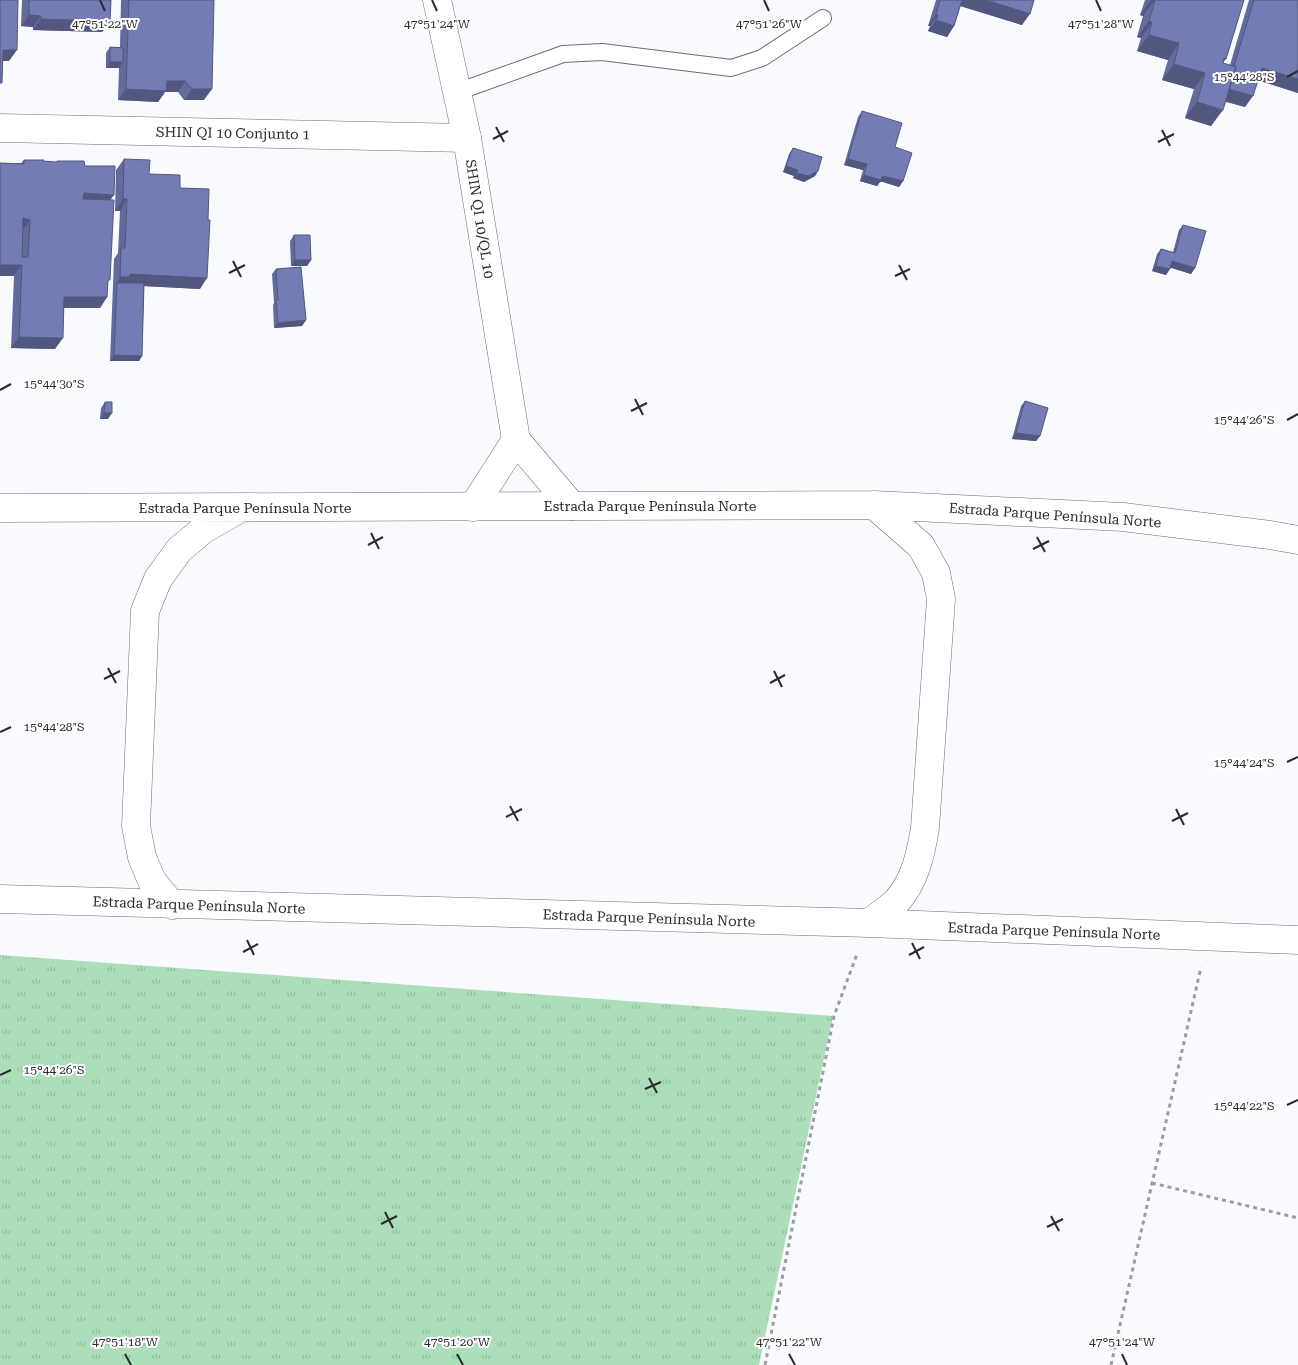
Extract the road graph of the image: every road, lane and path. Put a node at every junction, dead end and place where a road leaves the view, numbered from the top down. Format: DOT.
graph roads {
  1 [pos="437,0"];
  2 [pos="823,18"];
  3 [pos="457,92"];
  4 [pos="0,128"];
  5 [pos="467,138"];
  6 [pos="516,440"];
  7 [pos="874,504"];
  8 [pos="572,506"];
  9 [pos="473,507"];
  10 [pos="0,508"];
  11 [pos="240,508"];
  12 [pos="1298,540"];
  13 [pos="0,899"];
  14 [pos="172,905"];
  15 [pos="869,924"];
  16 [pos="1207,937"];
  17 [pos="1298,940"];
  18 [pos="1152,1183"];
  19 [pos="1298,1218"];
  20 [pos="765,1365"];
  21 [pos="1111,1365"];
  1 -- 3 [label="main road, SHIN QI 10/QL 10"];
  2 -- 3 [label="lane"];
  3 -- 5 [label="main road, SHIN QI 10/QL 10"];
  4 -- 5 [label="main road, SHIN QI 10 Conjunto 1"];
  5 -- 6 [label="main road, SHIN QI 10/QL 10"];
  6 -- 8 [label="main road"];
  6 -- 9 [label="main road"];
  7 -- 8 [label="main road, Estrada Parque Península Norte"];
  7 -- 12 [label="main road, Estrada Parque Península Norte"];
  7 -- 15 [label="main road"];
  8 -- 9 [label="main road, Estrada Parque Península Norte"];
  9 -- 11 [label="main road, Estrada Parque Península Norte"];
  10 -- 11 [label="main road, Estrada Parque Península Norte"];
  11 -- 14 [label="main road"];
  13 -- 14 [label="main road, Estrada Parque Península Norte"];
  14 -- 15 [label="main road, Estrada Parque Península Norte"];
  15 -- 16 [label="main road, Estrada Parque Península Norte"];
  15 -- 20 [label="path"];
  16 -- 17 [label="main road, Estrada Parque Península Norte"];
  16 -- 18 [label="path"];
  18 -- 19 [label="path"];
  18 -- 21 [label="path"];
}
